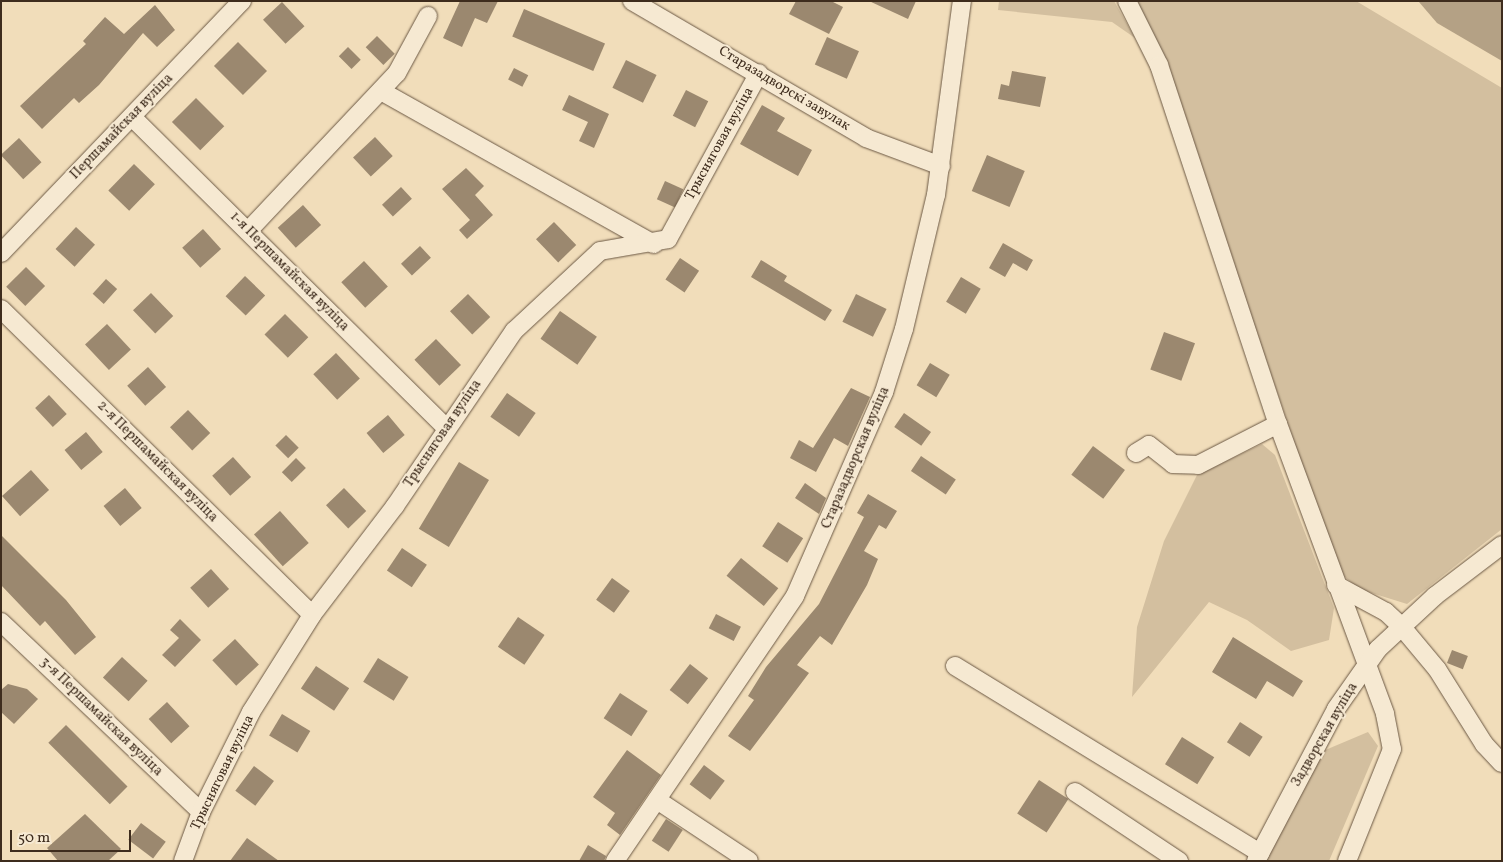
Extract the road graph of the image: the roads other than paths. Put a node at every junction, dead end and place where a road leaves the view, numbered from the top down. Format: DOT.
graph roads {
  1 [pos="242,1"];
  2 [pos="632,1"];
  3 [pos="962,1"];
  4 [pos="1127,1"];
  5 [pos="428,16"];
  6 [pos="759,73"];
  7 [pos="381,91"];
  8 [pos="132,116"];
  9 [pos="941,166"];
  10 [pos="248,231"];
  11 [pos="654,244"];
  12 [pos="1,253"];
  13 [pos="1,309"];
  14 [pos="1278,424"];
  15 [pos="446,427"];
  16 [pos="1136,453"];
  17 [pos="1502,545"];
  18 [pos="1336,586"];
  19 [pos="312,615"];
  20 [pos="1,622"];
  21 [pos="1401,626"];
  22 [pos="1366,665"];
  23 [pos="955,666"];
  24 [pos="1502,763"];
  25 [pos="1075,792"];
  26 [pos="657,800"];
  27 [pos="201,812"];
  28 [pos="1258,857"];
  29 [pos="183,861"];
  30 [pos="616,861"];
  31 [pos="749,861"];
  32 [pos="1179,861"];
  33 [pos="1348,861"];
  1 -- 8 [label="street, Першамайская вуліца"];
  2 -- 6 [label="street, Старазадворскі завулак"];
  3 -- 9 [label="street, Старазадворская вуліца"];
  4 -- 14 [label="street"];
  5 -- 7 [label="street"];
  6 -- 9 [label="street, Старазадворскі завулак"];
  6 -- 11 [label="street, Трысняговая вуліца"];
  7 -- 10 [label="street"];
  7 -- 11 [label="street"];
  8 -- 10 [label="street, 1-я Першамайская вуліца"];
  8 -- 12 [label="street, Першамайская вуліца"];
  9 -- 26 [label="street, Старазадворская вуліца"];
  10 -- 15 [label="street, 1-я Першамайская вуліца"];
  11 -- 15 [label="street, Трысняговая вуліца"];
  13 -- 19 [label="street, 2-я Першамайская вуліца"];
  14 -- 16 [label="street"];
  14 -- 18 [label="street"];
  15 -- 19 [label="street, Трысняговая вуліца"];
  17 -- 21 [label="street, Задворская вуліца"];
  18 -- 21 [label="street"];
  18 -- 22 [label="street"];
  19 -- 27 [label="street, Трысняговая вуліца"];
  20 -- 27 [label="street, 3-я Першамайская вуліца"];
  21 -- 22 [label="street, Задворская вуліца"];
  21 -- 24 [label="street"];
  22 -- 28 [label="street, Задворская вуліца"];
  22 -- 33 [label="street"];
  23 -- 28 [label="street"];
  25 -- 32 [label="street"];
  26 -- 30 [label="street, Старазадворская вуліца"];
  26 -- 31 [label="street"];
  27 -- 29 [label="street, Трысняговая вуліца"];
}
